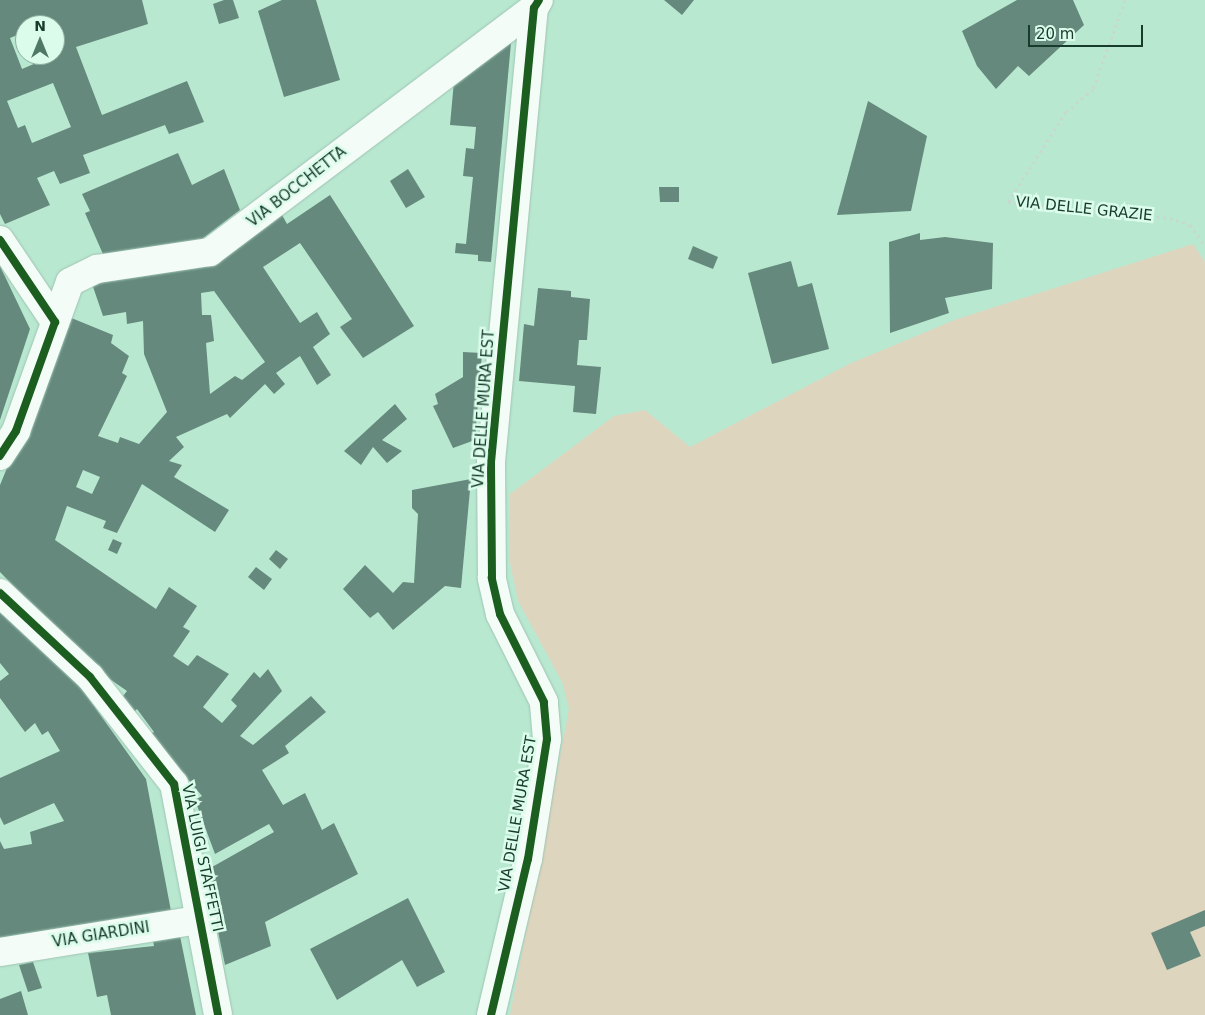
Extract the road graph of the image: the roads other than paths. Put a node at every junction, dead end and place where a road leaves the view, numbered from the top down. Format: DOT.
graph roads {
  1 [pos="536,4"];
  2 [pos="0,240"];
  3 [pos="55,322"];
  4 [pos="0,456"];
  5 [pos="0,593"];
  6 [pos="203,919"];
  7 [pos="0,952"];
  8 [pos="218,1015"];
  9 [pos="492,1015"];
  1 -- 3 [label="street, VIA BOCCHETTA"];
  1 -- 9 [label="street, VIA DELLE MURA EST"];
  2 -- 3 [label="street"];
  3 -- 4 [label="street, VIA BOCCHETTA"];
  5 -- 6 [label="street, VIA LUIGI STAFFETTI"];
  6 -- 7 [label="street, VIA GIARDINI"];
  6 -- 8 [label="street, VIA LUIGI STAFFETTI"];
}
